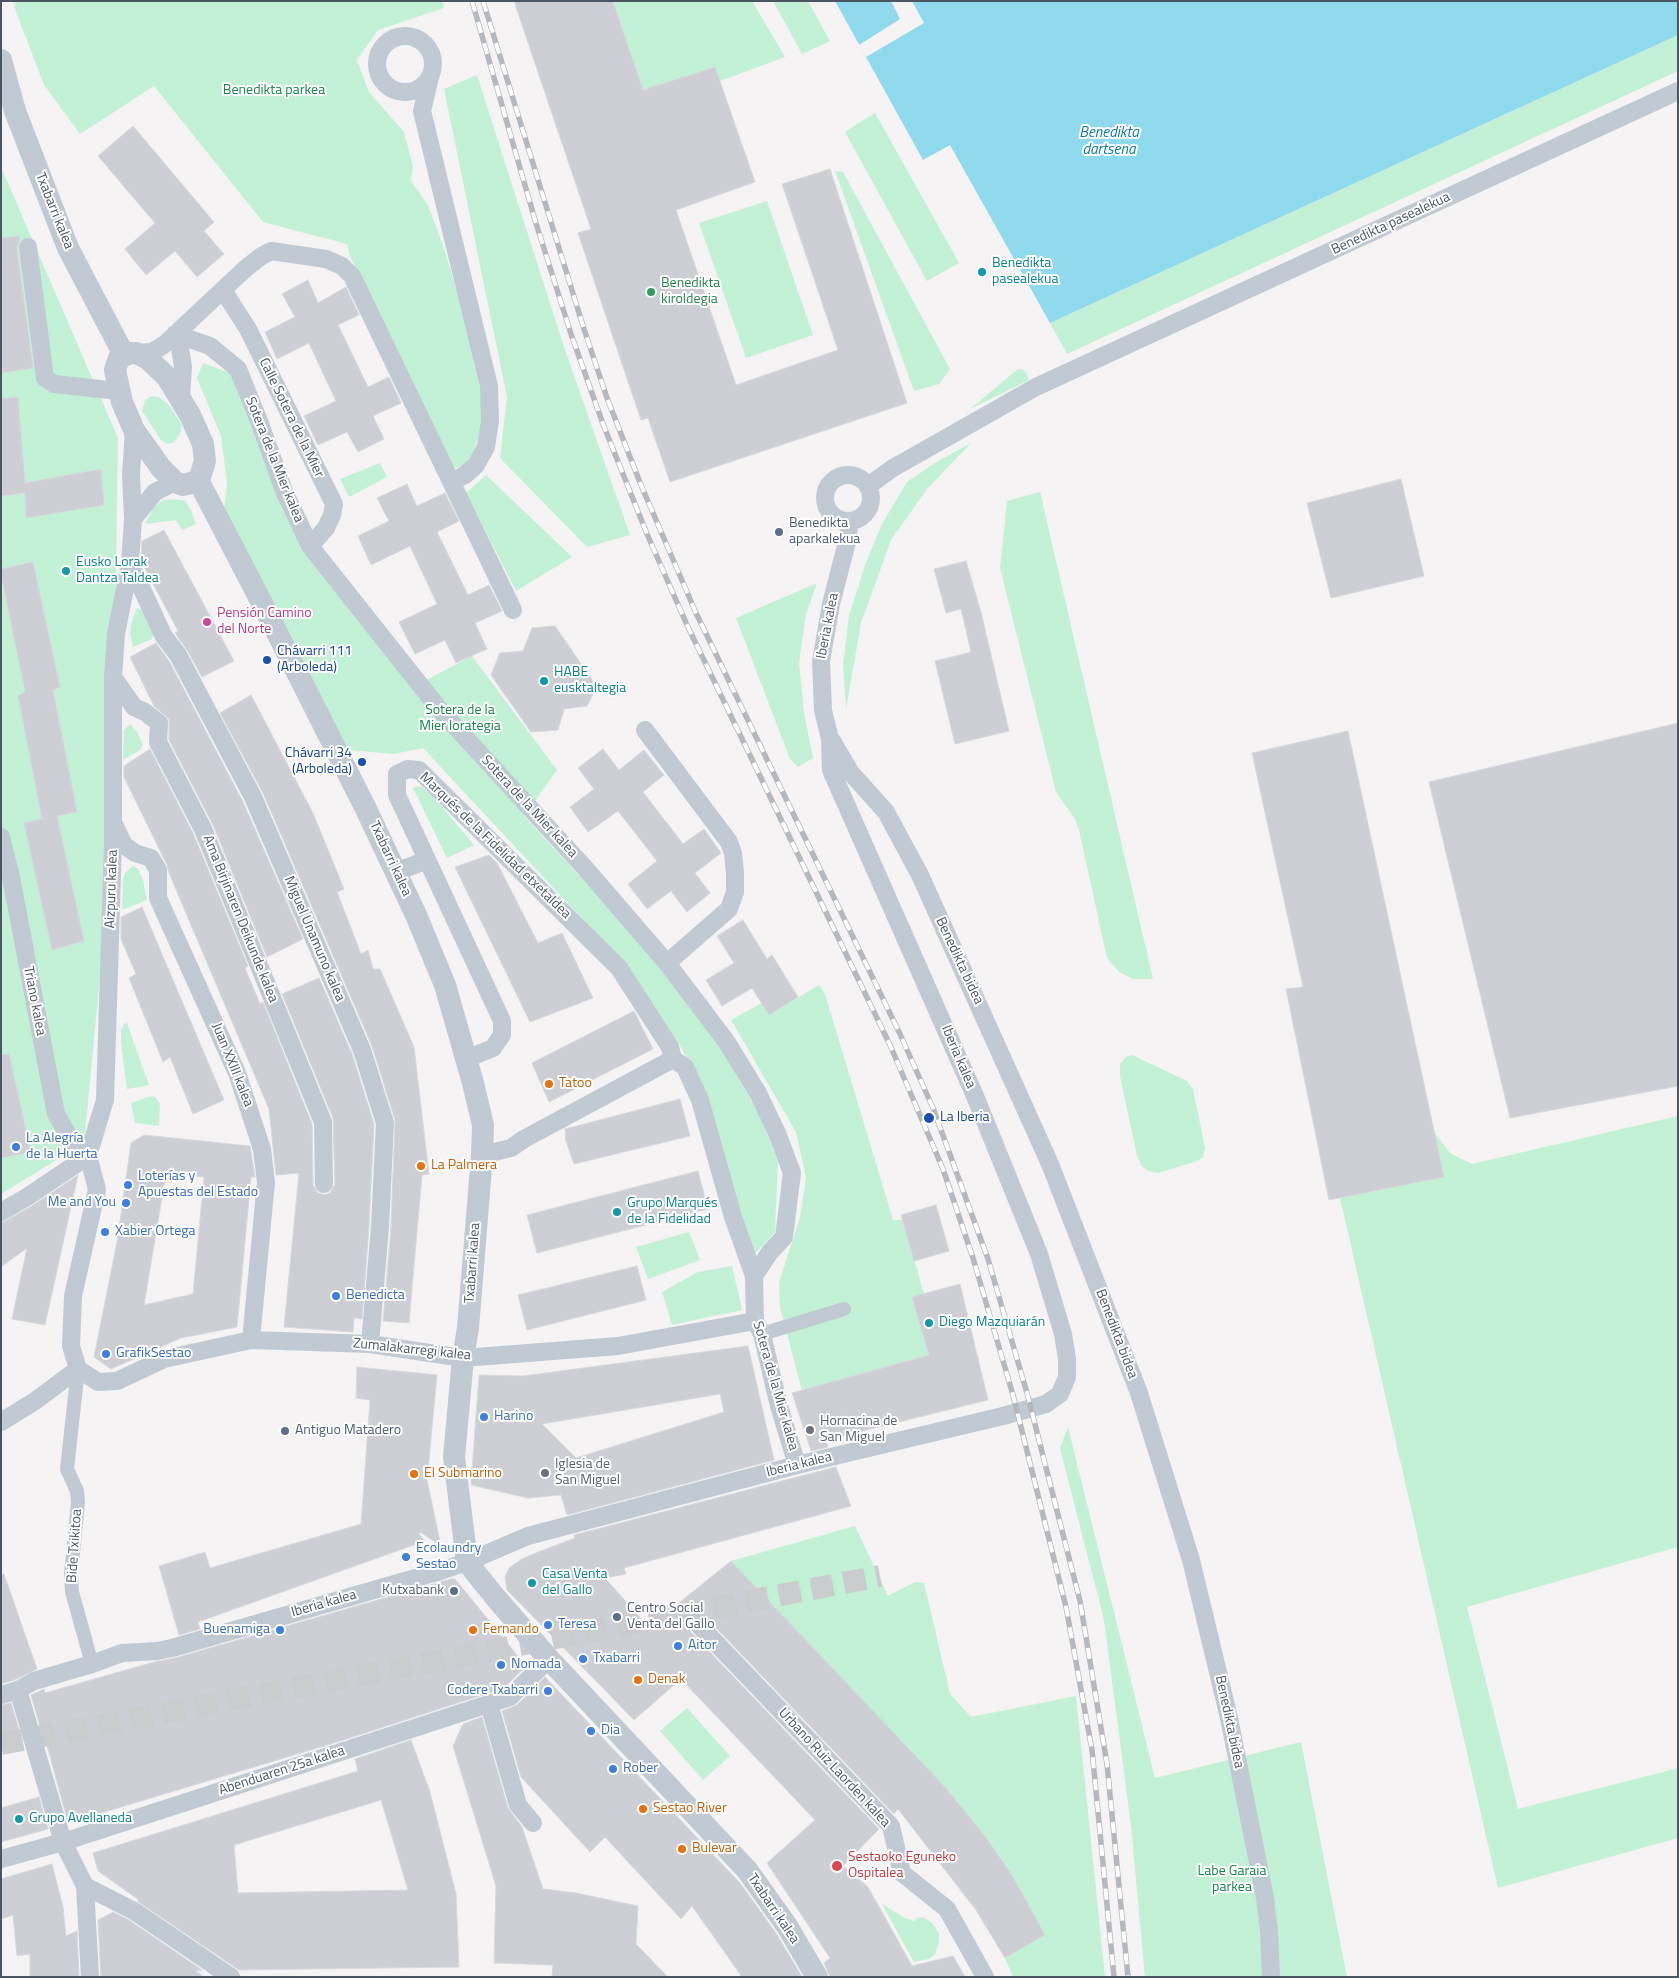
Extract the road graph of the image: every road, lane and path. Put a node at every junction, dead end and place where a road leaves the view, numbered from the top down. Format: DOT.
graph roads {
  1 [pos="1,60"];
  2 [pos="430,78"];
  3 [pos="398,91"];
  4 [pos="1678,91"];
  5 [pos="422,110"];
  6 [pos="28,247"];
  7 [pos="222,290"];
  8 [pos="175,334"];
  9 [pos="130,354"];
  10 [pos="118,391"];
  11 [pos="181,397"];
  12 [pos="134,430"];
  13 [pos="198,480"];
  14 [pos="175,482"];
  15 [pos="451,482"];
  16 [pos="868,486"];
  17 [pos="133,519"];
  18 [pos="850,520"];
  19 [pos="310,546"];
  20 [pos="130,563"];
  21 [pos="513,610"];
  22 [pos="113,677"];
  23 [pos="645,730"];
  24 [pos="830,738"];
  25 [pos="863,787"];
  26 [pos="851,818"];
  27 [pos="112,822"];
  28 [pos="1,837"];
  29 [pos="427,860"];
  30 [pos="396,872"];
  31 [pos="667,964"];
  32 [pos="466,1059"];
  33 [pos="673,1059"];
  34 [pos="482,1155"];
  35 [pos="88,1156"];
  36 [pos="324,1184"];
  37 [pos="1,1212"];
  38 [pos="754,1276"];
  39 [pos="844,1309"];
  40 [pos="758,1327"];
  41 [pos="251,1340"];
  42 [pos="370,1344"];
  43 [pos="463,1358"];
  44 [pos="78,1369"];
  45 [pos="1,1422"];
  46 [pos="797,1465"];
  47 [pos="467,1562"];
  48 [pos="693,1620"];
  49 [pos="549,1658"];
  50 [pos="92,1664"];
  51 [pos="9,1693"];
  52 [pos="489,1704"];
  53 [pos="533,1823"];
  54 [pos="63,1842"];
  55 [pos="1,1859"];
  56 [pos="85,1886"];
  57 [pos="90,1977"];
  58 [pos="231,1977"];
  59 [pos="817,1977"];
  60 [pos="985,1977"];
  61 [pos="1271,1977"];
  1 -- 9 [label="street, Txabarri kalea"];
  2 -- 3 [label="street"];
  2 -- 3 [label="street"];
  2 -- 5 [label="street"];
  3 -- 5 [label="street"];
  4 -- 16 [label="street, Benedikta pasealekua"];
  5 -- 15 [label="street"];
  6 -- 10 [label="street"];
  7 -- 8 [label="street"];
  7 -- 15 [label="street"];
  7 -- 19 [label="street, Calle Sotera de la Mier"];
  8 -- 9 [label="street"];
  8 -- 11 [label="street"];
  8 -- 19 [label="street, Sotera de la Mier kalea"];
  9 -- 10 [label="street"];
  9 -- 11 [label="street"];
  10 -- 12 [label="street"];
  11 -- 13 [label="street"];
  12 -- 14 [label="street"];
  12 -- 17 [label="street, Aizpuru kalea"];
  13 -- 14 [label="street"];
  13 -- 30 [label="street, Txabarri kalea"];
  14 -- 17 [label="street"];
  15 -- 21 [label="street"];
  16 -- 18 [label="street"];
  16 -- 18 [label="street"];
  17 -- 20 [label="street, Aizpuru kalea"];
  18 -- 24 [label="street, Iberia kalea"];
  19 -- 31 [label="street, Sotera de la Mier kalea"];
  20 -- 22 [label="street, Aizpuru kalea"];
  20 -- 42 [label="street, Miguel Unamuno kalea"];
  22 -- 27 [label="street, Aizpuru kalea"];
  22 -- 36 [label="street, Ama Birjinaren Deikunde kalea"];
  23 -- 31 [label="street"];
  24 -- 25 [label="street, Benedikta bidea"];
  24 -- 26 [label="street, Iberia kalea"];
  25 -- 26 [label="street, Iberia kalea"];
  25 -- 61 [label="street, Benedikta bidea"];
  26 -- 46 [label="street, Iberia kalea"];
  27 -- 35 [label="street, Aizpuru kalea"];
  27 -- 41 [label="street, Juan XXIII kalea"];
  28 -- 35 [label="street, Triano kalea"];
  29 -- 30 [label="street"];
  29 -- 32 [label="street, Marqués de la Fidelidad etxetaldea"];
  29 -- 33 [label="street, Marqués de la Fidelidad etxetaldea"];
  30 -- 32 [label="street, Txabarri kalea"];
  31 -- 38 [label="street, Sotera de la Mier kalea"];
  32 -- 34 [label="street, Txabarri kalea"];
  33 -- 34 [label="street"];
  33 -- 38 [label="street, Marqués de la Fidelidad etxetaldea"];
  34 -- 43 [label="street, Txabarri kalea"];
  35 -- 37 [label="street"];
  35 -- 44 [label="street"];
  38 -- 40 [label="street, Sotera de la Mier kalea"];
  39 -- 40 [label="street"];
  40 -- 43 [label="street, Zumalakarregi kalea"];
  40 -- 46 [label="street, Sotera de la Mier kalea"];
  41 -- 42 [label="street, Zumalakarregi kalea"];
  41 -- 44 [label="street, Zumalakarregi kalea"];
  42 -- 43 [label="street, Zumalakarregi kalea"];
  43 -- 47 [label="street, Txabarri kalea"];
  44 -- 45 [label="street"];
  44 -- 50 [label="street, Bide Txikitoa"];
  46 -- 47 [label="street, Iberia kalea"];
  47 -- 49 [label="street, Txabarri kalea"];
  47 -- 50 [label="street, Iberia kalea"];
  48 -- 60 [label="street, Urbano Ruiz Laorden kalea"];
  49 -- 52 [label="street, Abenduaren 25a kalea"];
  49 -- 59 [label="street, Txabarri kalea"];
  50 -- 51 [label="street, Iberia kalea"];
  51 -- 54 [label="street"];
  52 -- 53 [label="street"];
  52 -- 54 [label="street, Abenduaren 25a kalea"];
  54 -- 55 [label="street, Abenduaren 25a kalea"];
  54 -- 56 [label="street"];
  56 -- 57 [label="street"];
  56 -- 58 [label="street"];
}
